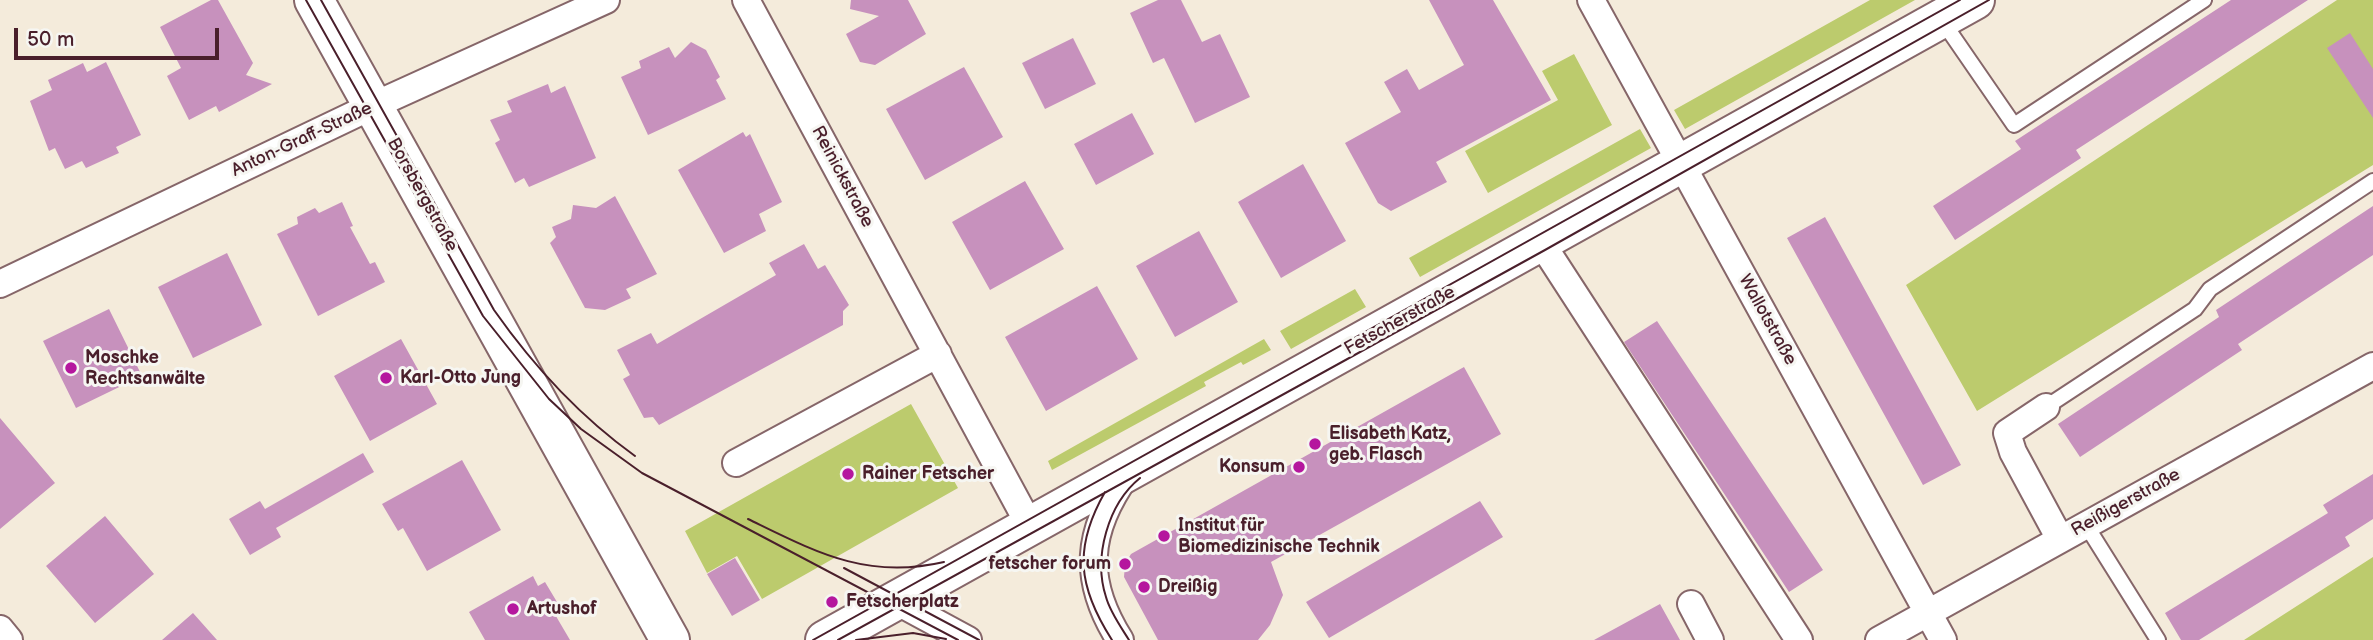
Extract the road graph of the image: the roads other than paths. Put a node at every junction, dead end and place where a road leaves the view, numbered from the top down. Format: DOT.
graph roads {
  1 [pos="314,0"];
  2 [pos="606,0"];
  3 [pos="746,0"];
  4 [pos="1591,0"];
  5 [pos="1975,0"];
  6 [pos="2204,0"];
  7 [pos="1940,19"];
  8 [pos="372,106"];
  9 [pos="1681,164"];
  10 [pos="2373,181"];
  11 [pos="1542,244"];
  12 [pos="0,284"];
  13 [pos="938,354"];
  14 [pos="2373,366"];
  15 [pos="2046,407"];
  16 [pos="736,463"];
  17 [pos="1129,472"];
  18 [pos="2086,525"];
  19 [pos="1030,526"];
  20 [pos="2060,539"];
  21 [pos="896,601"];
  22 [pos="1691,604"];
  23 [pos="1928,612"];
  24 [pos="0,629"];
  25 [pos="9,640"];
  26 [pos="670,640"];
  27 [pos="825,640"];
  28 [pos="968,640"];
  29 [pos="1120,640"];
  30 [pos="1710,640"];
  31 [pos="1800,640"];
  32 [pos="1879,640"];
  33 [pos="1943,640"];
  34 [pos="2158,640"];
  1 -- 8 [label="main road, Borsbergstraße"];
  2 -- 8 [label="street, Anton-Graff-Straße"];
  3 -- 13 [label="street, Reinickstraße"];
  4 -- 9 [label="street, Wallotstraße"];
  5 -- 7 [label="main road, Fetscherstraße"];
  6 -- 7 [label="lane"];
  7 -- 9 [label="main road, Fetscherstraße"];
  8 -- 12 [label="street, Anton-Graff-Straße"];
  8 -- 26 [label="main road, Borsbergstraße"];
  9 -- 11 [label="main road, Fetscherstraße"];
  9 -- 23 [label="street, Wallotstraße"];
  10 -- 15 [label="lane"];
  11 -- 17 [label="main road, Fetscherstraße"];
  11 -- 31 [label="street"];
  13 -- 16 [label="street"];
  13 -- 19 [label="street"];
  14 -- 18 [label="street, Reißigerstraße"];
  15 -- 20 [label="street"];
  17 -- 19 [label="main road, Fetscherstraße"];
  17 -- 29 [label="street"];
  18 -- 20 [label="street, Reißigerstraße"];
  18 -- 34 [label="lane"];
  19 -- 21 [label="main road, Fetscherstraße"];
  20 -- 23 [label="street, Reißigerstraße"];
  21 -- 27 [label="main road, Fetscherstraße"];
  21 -- 28 [label="street"];
  22 -- 30 [label="street"];
  23 -- 32 [label="street, Reißigerstraße"];
  23 -- 33 [label="street, Wallotstraße"];
  24 -- 25 [label="street"];
}
